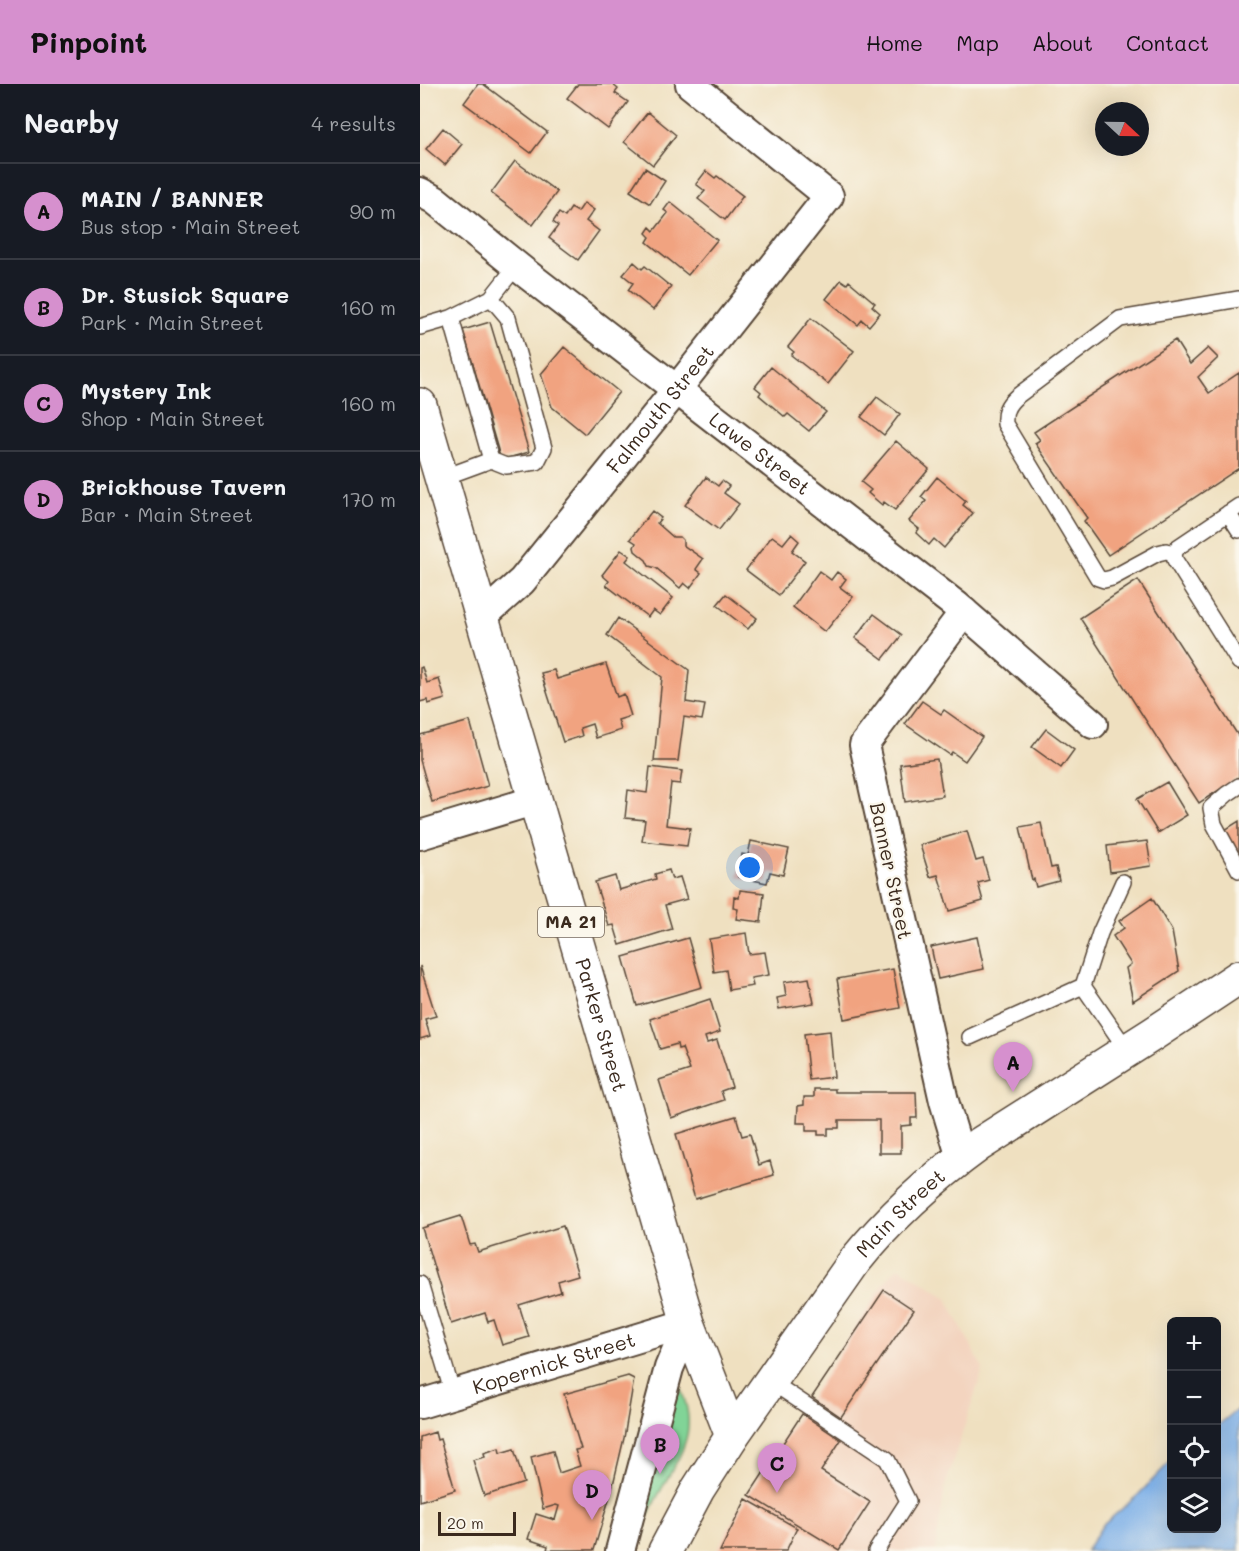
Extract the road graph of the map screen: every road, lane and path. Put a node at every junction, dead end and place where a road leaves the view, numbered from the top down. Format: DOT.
graph roads {
  1 [pos="690,84"];
  2 [pos="420,192"];
  3 [pos="517,265"];
  4 [pos="490,298"];
  5 [pos="1239,299"];
  6 [pos="451,318"];
  7 [pos="420,327"];
  8 [pos="677,389"];
  9 [pos="420,405"];
  10 [pos="491,460"];
  11 [pos="442,478"];
  12 [pos="1233,509"];
  13 [pos="1239,530"];
  14 [pos="1174,553"];
  15 [pos="964,612"];
  16 [pos="483,616"];
  17 [pos="1239,663"];
  18 [pos="1093,724"];
  19 [pos="1239,786"];
  20 [pos="536,800"];
  21 [pos="420,835"];
  22 [pos="1239,870"];
  23 [pos="1123,882"];
  24 [pos="1239,977"];
  25 [pos="1083,986"];
  26 [pos="970,1037"];
  27 [pos="1126,1050"];
  28 [pos="961,1158"];
  29 [pos="420,1284"];
  30 [pos="688,1323"];
  31 [pos="770,1381"];
  32 [pos="453,1394"];
  33 [pos="420,1404"];
  34 [pos="732,1436"];
  35 [pos="620,1551"];
  36 [pos="665,1551"];
  37 [pos="876,1551"];
  1 -- 8 [label="street, Falmouth Street"];
  2 -- 3 [label="street, Lawe Street"];
  3 -- 4 [label="lane"];
  3 -- 8 [label="street, Lawe Street"];
  4 -- 6 [label="lane"];
  4 -- 10 [label="lane"];
  5 -- 14 [label="lane"];
  6 -- 7 [label="lane"];
  6 -- 10 [label="lane"];
  8 -- 15 [label="street, Lawe Street"];
  8 -- 16 [label="street, Falmouth Street"];
  9 -- 11 [label="main road, Parker Street / MA 21"];
  10 -- 11 [label="lane"];
  11 -- 16 [label="main road, Parker Street / MA 21"];
  12 -- 13 [label="lane"];
  12 -- 14 [label="lane"];
  14 -- 17 [label="lane"];
  15 -- 18 [label="street, Lawe Street"];
  15 -- 28 [label="street, Banner Street"];
  16 -- 20 [label="main road, Parker Street / MA 21"];
  19 -- 22 [label="lane"];
  20 -- 21 [label="street"];
  20 -- 30 [label="main road, Parker Street / MA 21"];
  23 -- 25 [label="lane"];
  24 -- 27 [label="main road, Main Street"];
  25 -- 26 [label="lane"];
  25 -- 27 [label="lane"];
  27 -- 28 [label="main road, Main Street"];
  28 -- 31 [label="main road, Main Street"];
  29 -- 32 [label="lane"];
  30 -- 32 [label="street, Kopernick Street"];
  30 -- 34 [label="main road, Parker Street / MA 21"];
  30 -- 35 [label="street"];
  31 -- 34 [label="main road, Main Street"];
  31 -- 37 [label="lane"];
  32 -- 33 [label="street, Kopernick Street"];
  34 -- 36 [label="main road, Main Street"];
}
